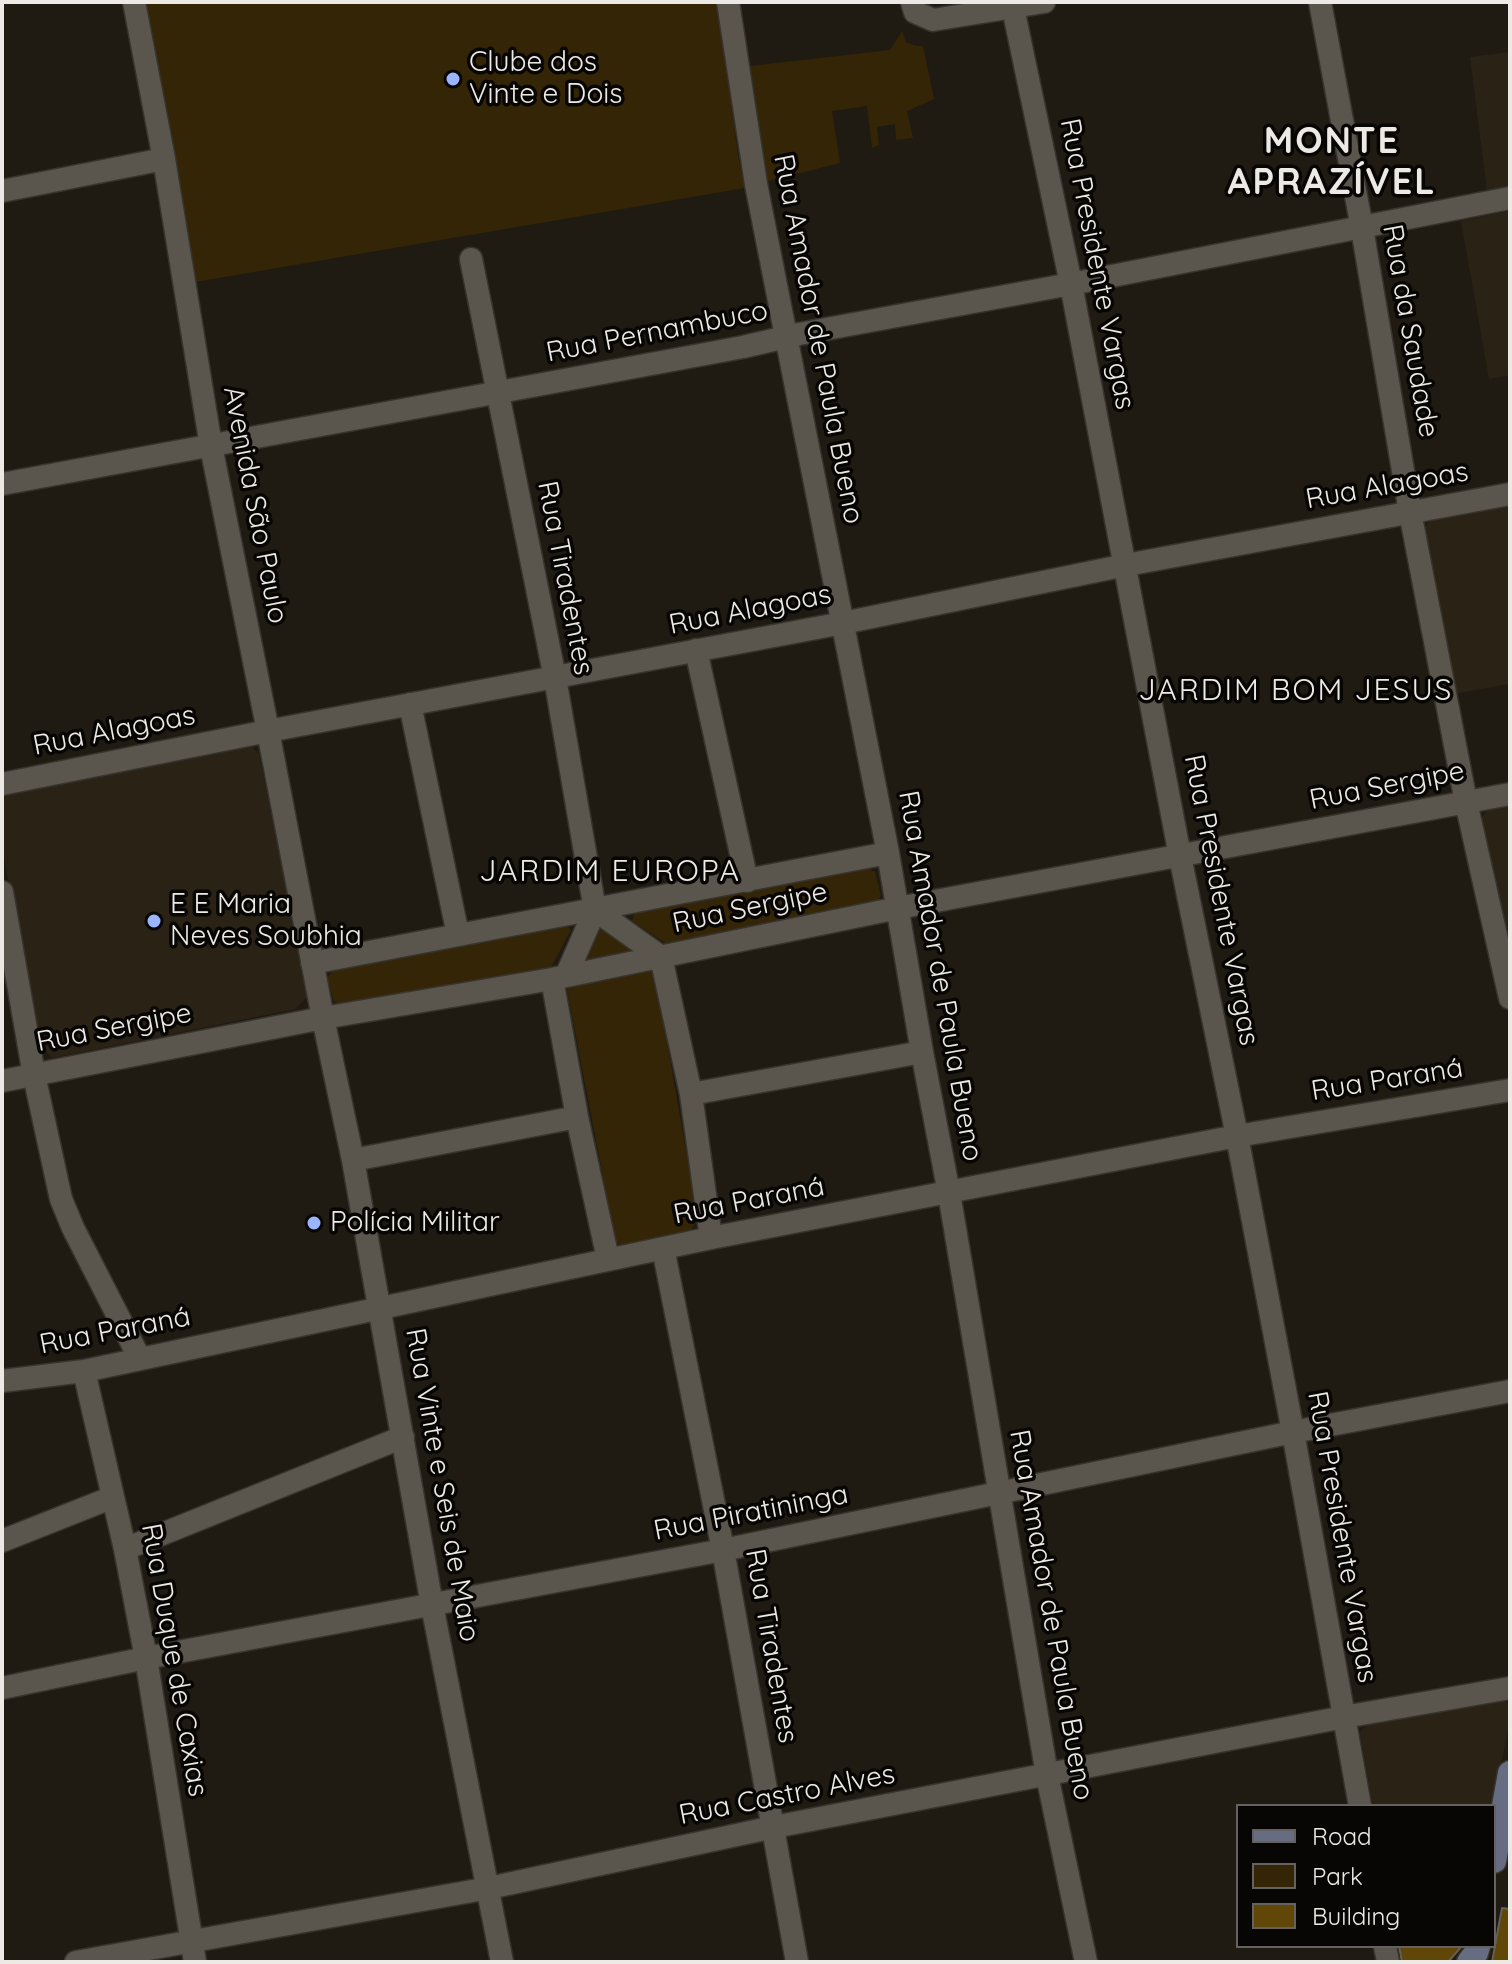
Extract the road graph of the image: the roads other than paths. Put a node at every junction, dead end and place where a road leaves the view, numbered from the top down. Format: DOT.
graph roads {
  1 [pos="134,2"];
  2 [pos="728,2"];
  3 [pos="1044,2"];
  4 [pos="1320,2"];
  5 [pos="914,7"];
  6 [pos="1013,8"];
  7 [pos="164,159"];
  8 [pos="2,191"];
  9 [pos="1510,198"];
  10 [pos="1362,228"];
  11 [pos="471,259"];
  12 [pos="1071,284"];
  13 [pos="786,338"];
  14 [pos="499,392"];
  15 [pos="211,446"];
  16 [pos="2,484"];
  17 [pos="1510,494"];
  18 [pos="1410,512"];
  19 [pos="1126,565"];
  20 [pos="843,623"];
  21 [pos="696,650"];
  22 [pos="555,678"];
  23 [pos="410,704"];
  24 [pos="268,731"];
  25 [pos="2,784"];
  26 [pos="1510,794"];
  27 [pos="1466,802"];
  28 [pos="888,853"];
  29 [pos="1180,856"];
  30 [pos="747,881"];
  31 [pos="2,892"];
  32 [pos="898,908"];
  33 [pos="595,910"];
  34 [pos="458,935"];
  35 [pos="661,957"];
  36 [pos="312,963"];
  37 [pos="559,978"];
  38 [pos="1510,998"];
  39 [pos="323,1018"];
  40 [pos="922,1052"];
  41 [pos="34,1075"];
  42 [pos="2,1081"];
  43 [pos="1510,1090"];
  44 [pos="691,1094"];
  45 [pos="577,1117"];
  46 [pos="1237,1136"];
  47 [pos="353,1160"];
  48 [pos="949,1193"];
  49 [pos="711,1238"];
  50 [pos="663,1248"];
  51 [pos="608,1259"];
  52 [pos="380,1308"];
  53 [pos="140,1359"];
  54 [pos="84,1371"];
  55 [pos="2,1381"];
  56 [pos="1510,1391"];
  57 [pos="1293,1432"];
  58 [pos="403,1437"];
  59 [pos="999,1494"];
  60 [pos="113,1497"];
  61 [pos="2,1541"];
  62 [pos="125,1549"];
  63 [pos="723,1550"];
  64 [pos="432,1605"];
  65 [pos="146,1658"];
  66 [pos="2,1688"];
  67 [pos="1510,1688"];
  68 [pos="1344,1717"];
  69 [pos="1510,1773"];
  70 [pos="1047,1775"];
  71 [pos="1360,1804"];
  72 [pos="774,1827"];
  73 [pos="1496,1850"];
  74 [pos="489,1888"];
  75 [pos="193,1952"];
  76 [pos="76,1962"];
  77 [pos="502,1962"];
  78 [pos="797,1962"];
  79 [pos="1086,1962"];
  1 -- 7 [label="street, Avenida São Paulo"];
  2 -- 13 [label="street, Rua Amador de Paula Bueno"];
  3 -- 6 [label="street"];
  4 -- 10 [label="street, Rua da Saudade"];
  5 -- 6 [label="street"];
  6 -- 12 [label="street, Rua Presidente Vargas"];
  7 -- 8 [label="street"];
  7 -- 15 [label="street, Avenida São Paulo"];
  9 -- 10 [label="street, Rua Pernambuco"];
  10 -- 12 [label="street, Rua Pernambuco"];
  10 -- 18 [label="street, Rua da Saudade"];
  11 -- 14 [label="street, Rua Tiradentes"];
  12 -- 13 [label="street, Rua Pernambuco"];
  12 -- 19 [label="street, Rua Presidente Vargas"];
  13 -- 14 [label="street, Rua Pernambuco"];
  13 -- 20 [label="street, Rua Amador de Paula Bueno"];
  14 -- 15 [label="street, Rua Pernambuco"];
  14 -- 22 [label="street, Rua Tiradentes"];
  15 -- 16 [label="street, Rua Pernambuco"];
  15 -- 24 [label="street, Avenida São Paulo"];
  17 -- 18 [label="street, Rua Alagoas"];
  18 -- 19 [label="street, Rua Alagoas"];
  18 -- 27 [label="street, Rua da Saudade"];
  19 -- 20 [label="street, Rua Alagoas"];
  19 -- 29 [label="street, Rua Presidente Vargas"];
  20 -- 21 [label="street, Rua Alagoas"];
  20 -- 28 [label="street, Rua Amador de Paula Bueno"];
  21 -- 22 [label="street, Rua Alagoas"];
  21 -- 30 [label="street"];
  22 -- 23 [label="street, Rua Alagoas"];
  22 -- 33 [label="street, Rua Tiradentes"];
  23 -- 24 [label="street, Rua Alagoas"];
  23 -- 34 [label="street"];
  24 -- 25 [label="street, Rua Alagoas"];
  24 -- 36 [label="street, Avenida São Paulo"];
  26 -- 27 [label="street, Rua Sergipe"];
  27 -- 29 [label="street, Rua Sergipe"];
  27 -- 38 [label="street, Rua da Saudade"];
  28 -- 30 [label="street, Rua Sergipe"];
  28 -- 32 [label="street, Rua Amador de Paula Bueno"];
  29 -- 32 [label="street, Rua Sergipe"];
  29 -- 46 [label="street, Rua Presidente Vargas"];
  30 -- 33 [label="street, Rua Sergipe"];
  31 -- 41 [label="street"];
  32 -- 35 [label="street, Rua Sergipe"];
  32 -- 40 [label="street, Rua Amador de Paula Bueno"];
  33 -- 34 [label="street, Rua Sergipe"];
  33 -- 35 [label="street"];
  33 -- 37 [label="street"];
  34 -- 36 [label="street, Rua Sergipe"];
  35 -- 37 [label="street, Rua Sergipe"];
  35 -- 44 [label="street"];
  36 -- 39 [label="street, Avenida São Paulo"];
  37 -- 39 [label="street, Rua Sergipe"];
  37 -- 45 [label="street"];
  39 -- 41 [label="street, Rua Sergipe"];
  39 -- 47 [label="street, Rua Vinte e Seis de Maio"];
  40 -- 44 [label="street"];
  40 -- 48 [label="street, Rua Amador de Paula Bueno"];
  41 -- 42 [label="street, Rua Sergipe"];
  41 -- 53 [label="street"];
  43 -- 46 [label="street, Rua Paraná"];
  44 -- 49 [label="street"];
  45 -- 47 [label="street"];
  45 -- 51 [label="street"];
  46 -- 48 [label="street, Rua Paraná"];
  46 -- 57 [label="street, Rua Presidente Vargas"];
  47 -- 52 [label="street, Rua Vinte e Seis de Maio"];
  48 -- 49 [label="street, Rua Paraná"];
  48 -- 59 [label="street, Rua Amador de Paula Bueno"];
  49 -- 50 [label="street, Rua Paraná"];
  50 -- 51 [label="street, Rua Paraná"];
  50 -- 63 [label="street, Rua Tiradentes"];
  51 -- 52 [label="street, Rua Paraná"];
  52 -- 53 [label="street, Rua Paraná"];
  52 -- 58 [label="street, Rua Vinte e Seis de Maio"];
  53 -- 54 [label="street, Rua Paraná"];
  54 -- 55 [label="street, Rua Paraná"];
  54 -- 60 [label="street, Rua Duque de Caxias"];
  56 -- 57 [label="street, Rua Piratininga"];
  57 -- 59 [label="street, Rua Piratininga"];
  57 -- 68 [label="street, Rua Presidente Vargas"];
  58 -- 62 [label="street"];
  58 -- 64 [label="street, Rua Vinte e Seis de Maio"];
  59 -- 63 [label="street, Rua Piratininga"];
  59 -- 70 [label="street, Rua Amador de Paula Bueno"];
  60 -- 61 [label="street"];
  60 -- 62 [label="street, Rua Duque de Caxias"];
  62 -- 65 [label="street, Rua Duque de Caxias"];
  63 -- 64 [label="street, Rua Piratininga"];
  63 -- 72 [label="street, Rua Tiradentes"];
  64 -- 65 [label="street, Rua Piratininga"];
  64 -- 74 [label="street, Rua Vinte e Seis de Maio"];
  65 -- 66 [label="street, Rua Piratininga"];
  65 -- 75 [label="street, Rua Duque de Caxias"];
  67 -- 68 [label="street, Rua Castro Alves"];
  68 -- 70 [label="street, Rua Castro Alves"];
  68 -- 71 [label="street, Rua Presidente Vargas"];
  69 -- 73 [label="street"];
  70 -- 72 [label="street, Rua Castro Alves"];
  70 -- 79 [label="street, Rua Amador de Paula Bueno"];
  72 -- 74 [label="street, Rua Castro Alves"];
  72 -- 78 [label="street, Rua Tiradentes"];
  74 -- 75 [label="street, Rua Castro Alves"];
  74 -- 77 [label="street, Rua Vinte e Seis de Maio"];
  75 -- 76 [label="street, Rua Castro Alves"];
}
